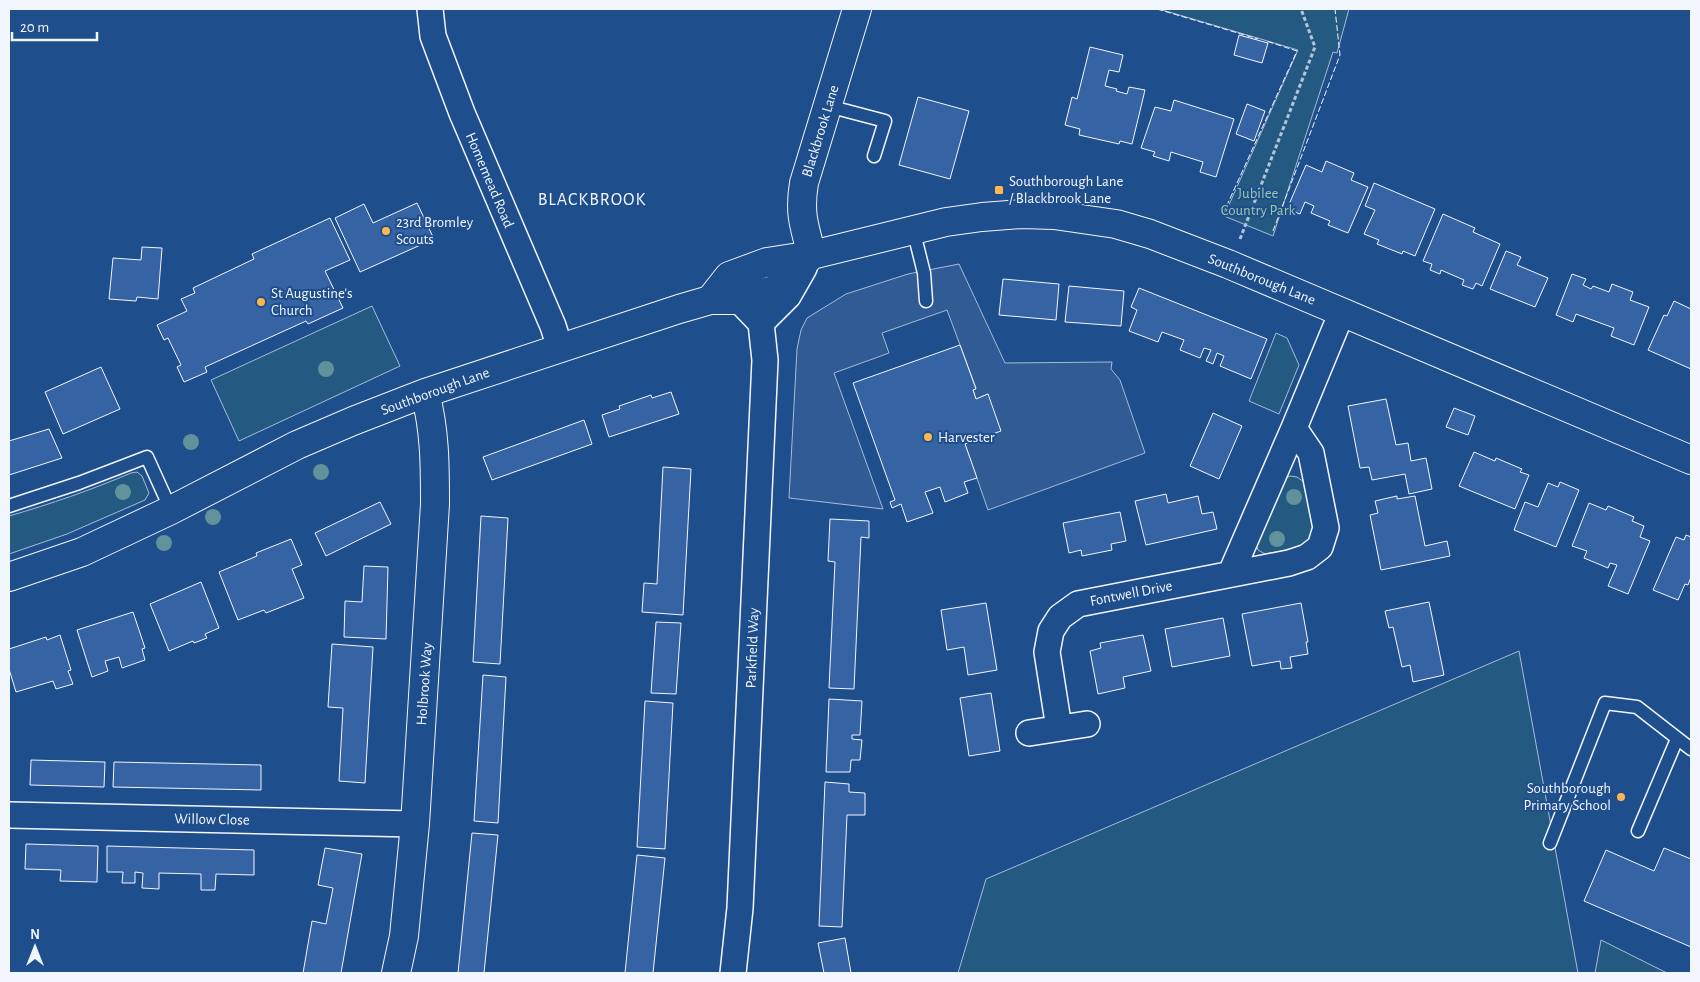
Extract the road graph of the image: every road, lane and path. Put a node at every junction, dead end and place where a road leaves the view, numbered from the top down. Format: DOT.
graph roads {
  1 [pos="430,9"];
  2 [pos="857,9"];
  3 [pos="1301,9"];
  4 [pos="828,106"];
  5 [pos="874,156"];
  6 [pos="913,229"];
  7 [pos="812,255"];
  8 [pos="1228,264"];
  9 [pos="710,300"];
  10 [pos="740,300"];
  11 [pos="926,301"];
  12 [pos="1342,312"];
  13 [pos="761,322"];
  14 [pos="560,348"];
  15 [pos="426,393"];
  16 [pos="1294,428"];
  17 [pos="1691,460"];
  18 [pos="9,506"];
  19 [pos="171,510"];
  20 [pos="1231,574"];
  21 [pos="9,578"];
  22 [pos="1087,724"];
  23 [pos="1059,728"];
  24 [pos="1029,733"];
  25 [pos="1677,739"];
  26 [pos="1691,749"];
  27 [pos="9,815"];
  28 [pos="415,824"];
  29 [pos="1638,831"];
  30 [pos="1550,843"];
  31 [pos="396,973"];
  32 [pos="733,973"];
  1 -- 14 [label="street, Homemead Road"];
  2 -- 4 [label="street, Blackbrook Lane"];
  3 -- 8 [label="path"];
  4 -- 5 [label="lane"];
  4 -- 7 [label="street, Blackbrook Lane"];
  6 -- 7 [label="street, Southborough Lane"];
  6 -- 8 [label="street, Southborough Lane"];
  6 -- 11 [label="lane"];
  7 -- 9 [label="street, Southborough Lane"];
  7 -- 10 [label="street, Southborough Lane"];
  7 -- 13 [label="street"];
  8 -- 12 [label="street, Southborough Lane"];
  9 -- 10 [label="street, Southborough Lane"];
  9 -- 14 [label="street, Southborough Lane"];
  10 -- 13 [label="street"];
  12 -- 16 [label="street"];
  12 -- 17 [label="street, Southborough Lane"];
  13 -- 32 [label="street, Parkfield Way"];
  14 -- 15 [label="street, Southborough Lane"];
  15 -- 19 [label="street, Southborough Lane"];
  15 -- 28 [label="street, Holbrook Way"];
  16 -- 20 [label="street"];
  16 -- 20 [label="street, Fontwell Drive"];
  18 -- 19 [label="lane"];
  19 -- 21 [label="street, Southborough Lane"];
  20 -- 23 [label="street, Fontwell Drive"];
  22 -- 23 [label="street"];
  23 -- 24 [label="street"];
  25 -- 26 [label="lane"];
  25 -- 29 [label="lane"];
  25 -- 30 [label="lane"];
  27 -- 28 [label="street, Willow Close"];
  28 -- 31 [label="street, Holbrook Way"];
}
